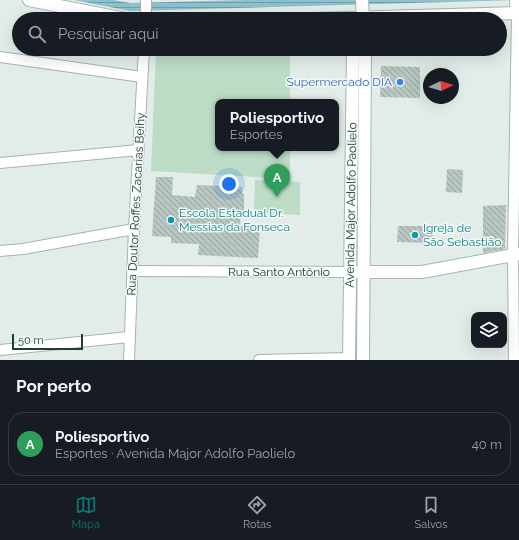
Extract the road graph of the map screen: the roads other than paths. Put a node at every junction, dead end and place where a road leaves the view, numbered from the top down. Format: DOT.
graph roads {
  1 [pos="29,0"];
  2 [pos="146,0"];
  3 [pos="517,8"];
  4 [pos="90,12"];
  5 [pos="146,12"];
  6 [pos="391,12"];
  7 [pos="144,56"];
  8 [pos="353,56"];
  9 [pos="365,56"];
  10 [pos="0,57"];
  11 [pos="142,77"];
  12 [pos="139,150"];
  13 [pos="0,163"];
  14 [pos="134,229"];
  15 [pos="0,251"];
  16 [pos="516,254"];
  17 [pos="133,271"];
  18 [pos="350,272"];
  19 [pos="364,272"];
  20 [pos="129,337"];
  21 [pos="0,350"];
  22 [pos="349,359"];
  23 [pos="129,360"];
  24 [pos="259,360"];
  25 [pos="363,360"];
  26 [pos="514,360"];
  1 -- 4 [label="main road"];
  2 -- 5 [label="street"];
  3 -- 6 [label="main road"];
  3 -- 16 [label="street"];
  7 -- 11 [label="street, Rua Doutor Roffes Zacarias Beihy"];
  8 -- 18 [label="main road, Avenida Major Adolfo Paolielo"];
  9 -- 19 [label="main road, Avenida Major Adolfo Paolielo"];
  10 -- 11 [label="street"];
  11 -- 12 [label="street, Rua Doutor Roffes Zacarias Beihy"];
  12 -- 13 [label="street"];
  12 -- 14 [label="street, Rua Doutor Roffes Zacarias Beihy"];
  14 -- 15 [label="street"];
  14 -- 17 [label="street, Rua Doutor Roffes Zacarias Beihy"];
  16 -- 19 [label="main road, Rua Santo Antônio"];
  16 -- 26 [label="street"];
  17 -- 18 [label="street, Rua Santo Antônio"];
  17 -- 20 [label="street, Rua Doutor Roffes Zacarias Beihy"];
  18 -- 19 [label="main road, Rua Santo Antônio"];
  18 -- 22 [label="main road, Avenida Major Adolfo Paolielo"];
  19 -- 25 [label="main road, Avenida Major Adolfo Paolielo"];
  20 -- 21 [label="street"];
  20 -- 23 [label="street, Rua Doutor Roffes Zacarias Beihy"];
  22 -- 24 [label="street"];
}
